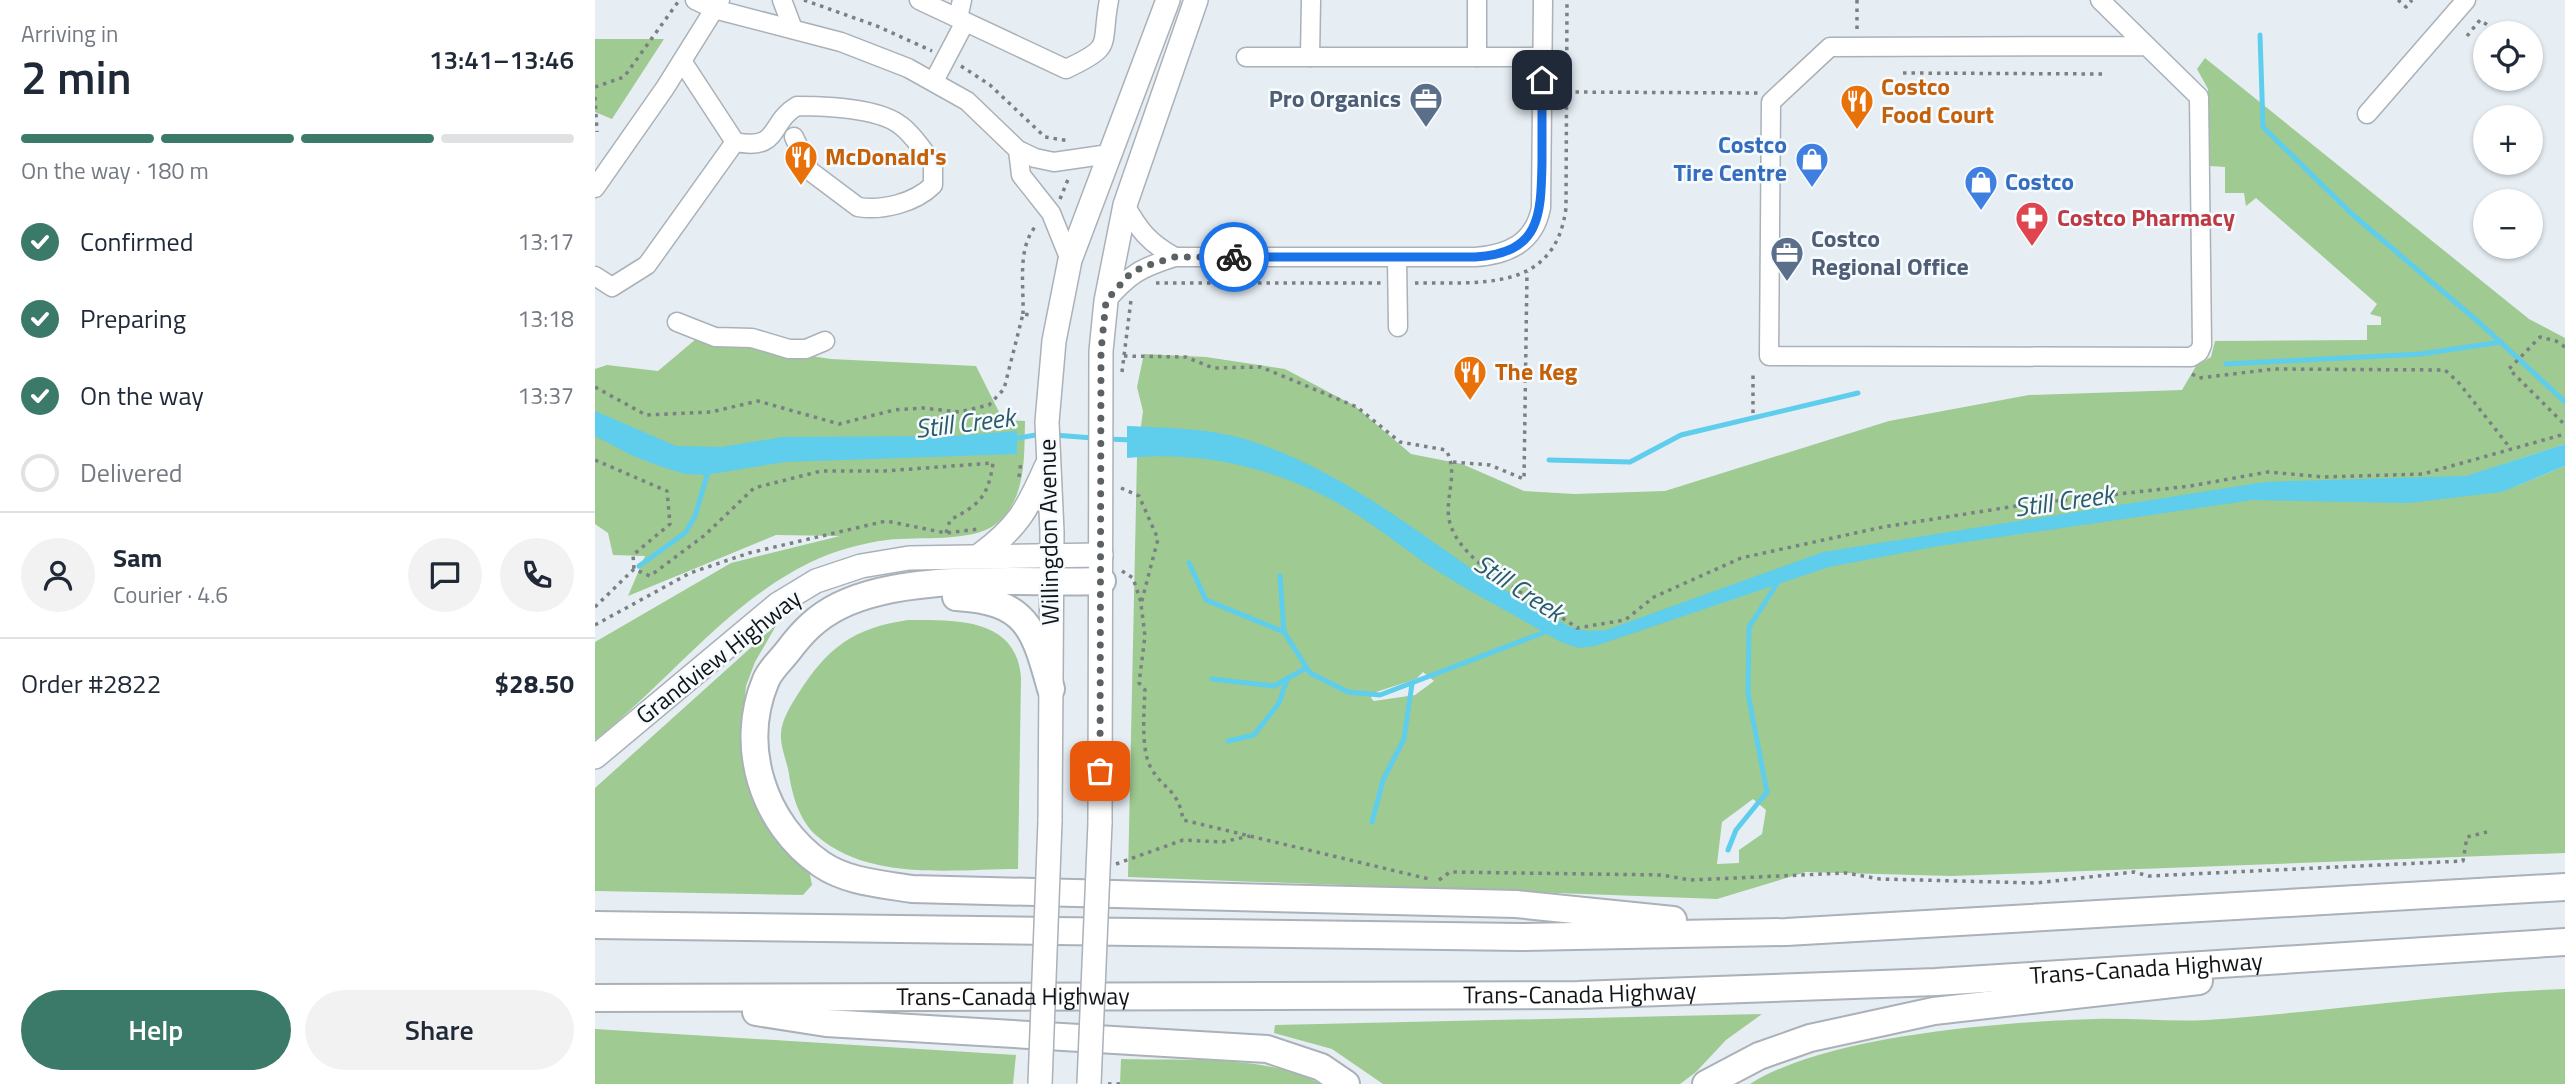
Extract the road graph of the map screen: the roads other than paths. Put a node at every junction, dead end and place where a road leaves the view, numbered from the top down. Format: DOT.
graph roads {
  1 [pos="695,0"];
  2 [pos="782,0"];
  3 [pos="919,0"];
  4 [pos="962,0"];
  5 [pos="1109,0"];
  6 [pos="1168,0"];
  7 [pos="1196,0"];
  8 [pos="1311,0"];
  9 [pos="1477,0"];
  10 [pos="1543,0"];
  11 [pos="2100,0"];
  12 [pos="2466,0"];
  13 [pos="717,5"];
  14 [pos="961,20"];
  15 [pos="793,29"];
  16 [pos="2147,46"];
  17 [pos="1246,57"];
  18 [pos="1310,57"];
  19 [pos="1477,57"];
  20 [pos="1543,57"];
  21 [pos="682,61"];
  22 [pos="934,81"];
  23 [pos="2367,114"];
  24 [pos="794,137"];
  25 [pos="735,142"];
  26 [pos="1018,150"];
  27 [pos="1109,154"];
  28 [pos="595,188"];
  29 [pos="1125,205"];
  30 [pos="1175,257"];
  31 [pos="1397,258"];
  32 [pos="1070,260"];
  33 [pos="595,276"];
  34 [pos="1106,301"];
  35 [pos="677,322"];
  36 [pos="1398,327"];
  37 [pos="825,341"];
  38 [pos="1048,462"];
  39 [pos="1052,554"];
  40 [pos="980,555"];
  41 [pos="1108,569"];
  42 [pos="1052,583"];
  43 [pos="899,588"];
  44 [pos="1051,690"];
  45 [pos="595,757"];
  46 [pos="2565,887"];
  47 [pos="595,925"];
  48 [pos="1786,932"];
  49 [pos="2565,942"];
  50 [pos="2339,958"];
  51 [pos="602,996"];
  52 [pos="677,999"];
  53 [pos="1040,1084"];
  54 [pos="1089,1084"];
  55 [pos="1346,1084"];
  56 [pos="1706,1084"];
  1 -- 13 [label="street"];
  2 -- 15 [label="street"];
  3 -- 14 [label="street"];
  4 -- 14 [label="street"];
  5 -- 14 [label="street"];
  6 -- 27 [label="main road, Willingdon Avenue"];
  7 -- 29 [label="main road, Willingdon Avenue"];
  8 -- 18 [label="street"];
  9 -- 19 [label="street"];
  10 -- 20 [label="street"];
  11 -- 16 [label="street"];
  12 -- 23 [label="street"];
  13 -- 15 [label="street"];
  13 -- 21 [label="street"];
  14 -- 22 [label="street"];
  15 -- 22 [label="street"];
  16 -- 16 [label="street"];
  17 -- 18 [label="street"];
  18 -- 19 [label="street"];
  19 -- 20 [label="street"];
  20 -- 31 [label="street"];
  21 -- 25 [label="street"];
  21 -- 28 [label="street"];
  22 -- 26 [label="street"];
  24 -- 25 [label="street"];
  25 -- 33 [label="street"];
  26 -- 27 [label="street"];
  26 -- 32 [label="street"];
  27 -- 32 [label="main road, Willingdon Avenue"];
  29 -- 30 [label="street"];
  29 -- 34 [label="main road, Willingdon Avenue"];
  30 -- 31 [label="street"];
  30 -- 34 [label="street"];
  31 -- 36 [label="street"];
  32 -- 38 [label="main road, Willingdon Avenue"];
  34 -- 41 [label="main road, Willingdon Avenue"];
  35 -- 37 [label="street"];
  38 -- 39 [label="main road, Willingdon Avenue"];
  38 -- 40 [label="main road"];
  39 -- 40 [label="main road, Grandview Highway"];
  39 -- 41 [label="main road, Grandview Highway"];
  39 -- 42 [label="main road, Willingdon Avenue"];
  40 -- 45 [label="main road, Grandview Highway"];
  41 -- 42 [label="highway"];
  41 -- 54 [label="main road, Willingdon Avenue, bridge"];
  42 -- 43 [label="highway"];
  42 -- 44 [label="main road, Willingdon Avenue"];
  43 -- 44 [label="highway"];
  43 -- 48 [label="highway"];
  44 -- 53 [label="main road, Willingdon Avenue, bridge"];
  46 -- 48 [label="highway"];
  47 -- 48 [label="highway"];
  49 -- 50 [label="highway, Trans-Canada Highway"];
  50 -- 52 [label="highway, Trans-Canada Highway"];
  50 -- 56 [label="highway"];
  51 -- 52 [label="highway, Trans-Canada Highway"];
  52 -- 55 [label="highway"];
}
